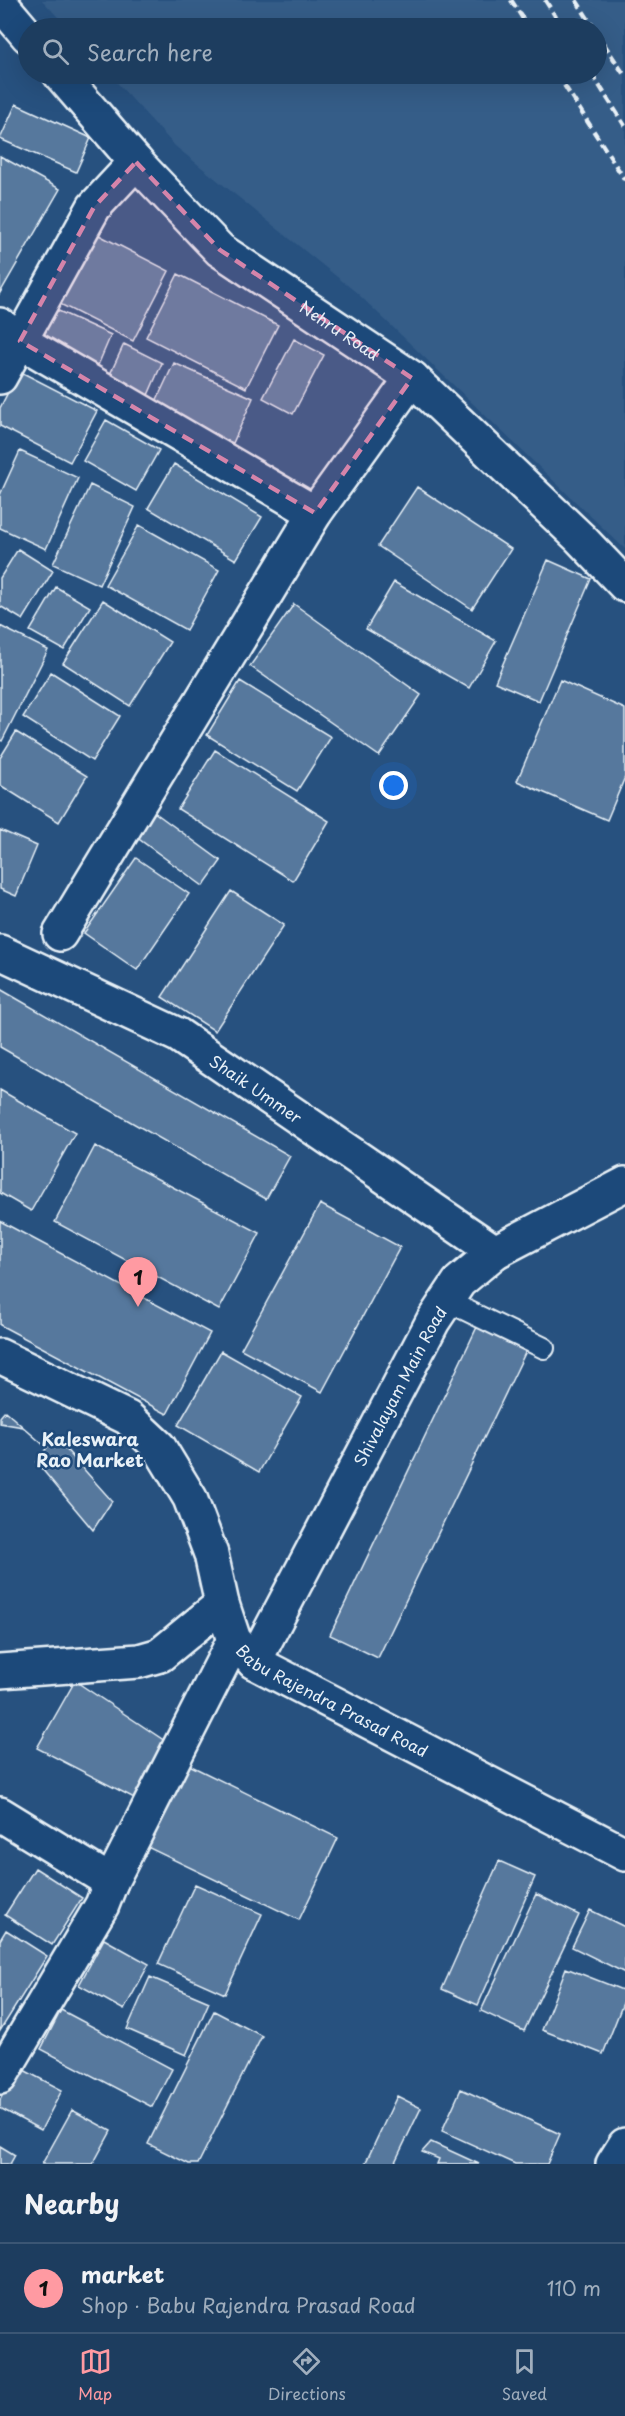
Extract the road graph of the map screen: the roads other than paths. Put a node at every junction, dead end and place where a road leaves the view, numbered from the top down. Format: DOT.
graph roads {
  1 [pos="1,7"];
  2 [pos="18,25"];
  3 [pos="69,84"];
  4 [pos="136,162"];
  5 [pos="10,333"];
  6 [pos="0,377"];
  7 [pos="411,378"];
  8 [pos="315,513"];
  9 [pos="625,585"];
  10 [pos="60,934"];
  11 [pos="0,952"];
  12 [pos="625,1184"];
  13 [pos="495,1252"];
  14 [pos="447,1301"];
  15 [pos="544,1348"];
  16 [pos="0,1356"];
  17 [pos="222,1604"];
  18 [pos="244,1651"];
  19 [pos="0,1671"];
  20 [pos="0,1814"];
  21 [pos="625,1854"];
  22 [pos="111,1882"];
  23 [pos="0,2077"];
  24 [pos="625,2145"];
  25 [pos="613,2164"];
  1 -- 2 [label="street"];
  3 -- 4 [label="street, Nehru Road"];
  4 -- 5 [label="street"];
  4 -- 7 [label="street, Nehru Road"];
  5 -- 6 [label="street"];
  5 -- 8 [label="street"];
  7 -- 8 [label="street"];
  7 -- 9 [label="street, Nehru Road"];
  8 -- 10 [label="street"];
  11 -- 13 [label="street, Shaik Ummer"];
  12 -- 13 [label="street, Shivalayam Main Road"];
  13 -- 14 [label="street, Shivalayam Main Road"];
  14 -- 15 [label="lane"];
  14 -- 18 [label="street, Shivalayam Main Road"];
  16 -- 17 [label="street, Babu Rajendra Prasad Road"];
  17 -- 18 [label="street, Babu Rajendra Prasad Road"];
  17 -- 19 [label="street"];
  18 -- 21 [label="street, Babu Rajendra Prasad Road"];
  18 -- 22 [label="street, Shivalayam Main Road"];
  20 -- 22 [label="street"];
  22 -- 23 [label="street, Shivalayam Main Road"];
  24 -- 25 [label="street"];
}
